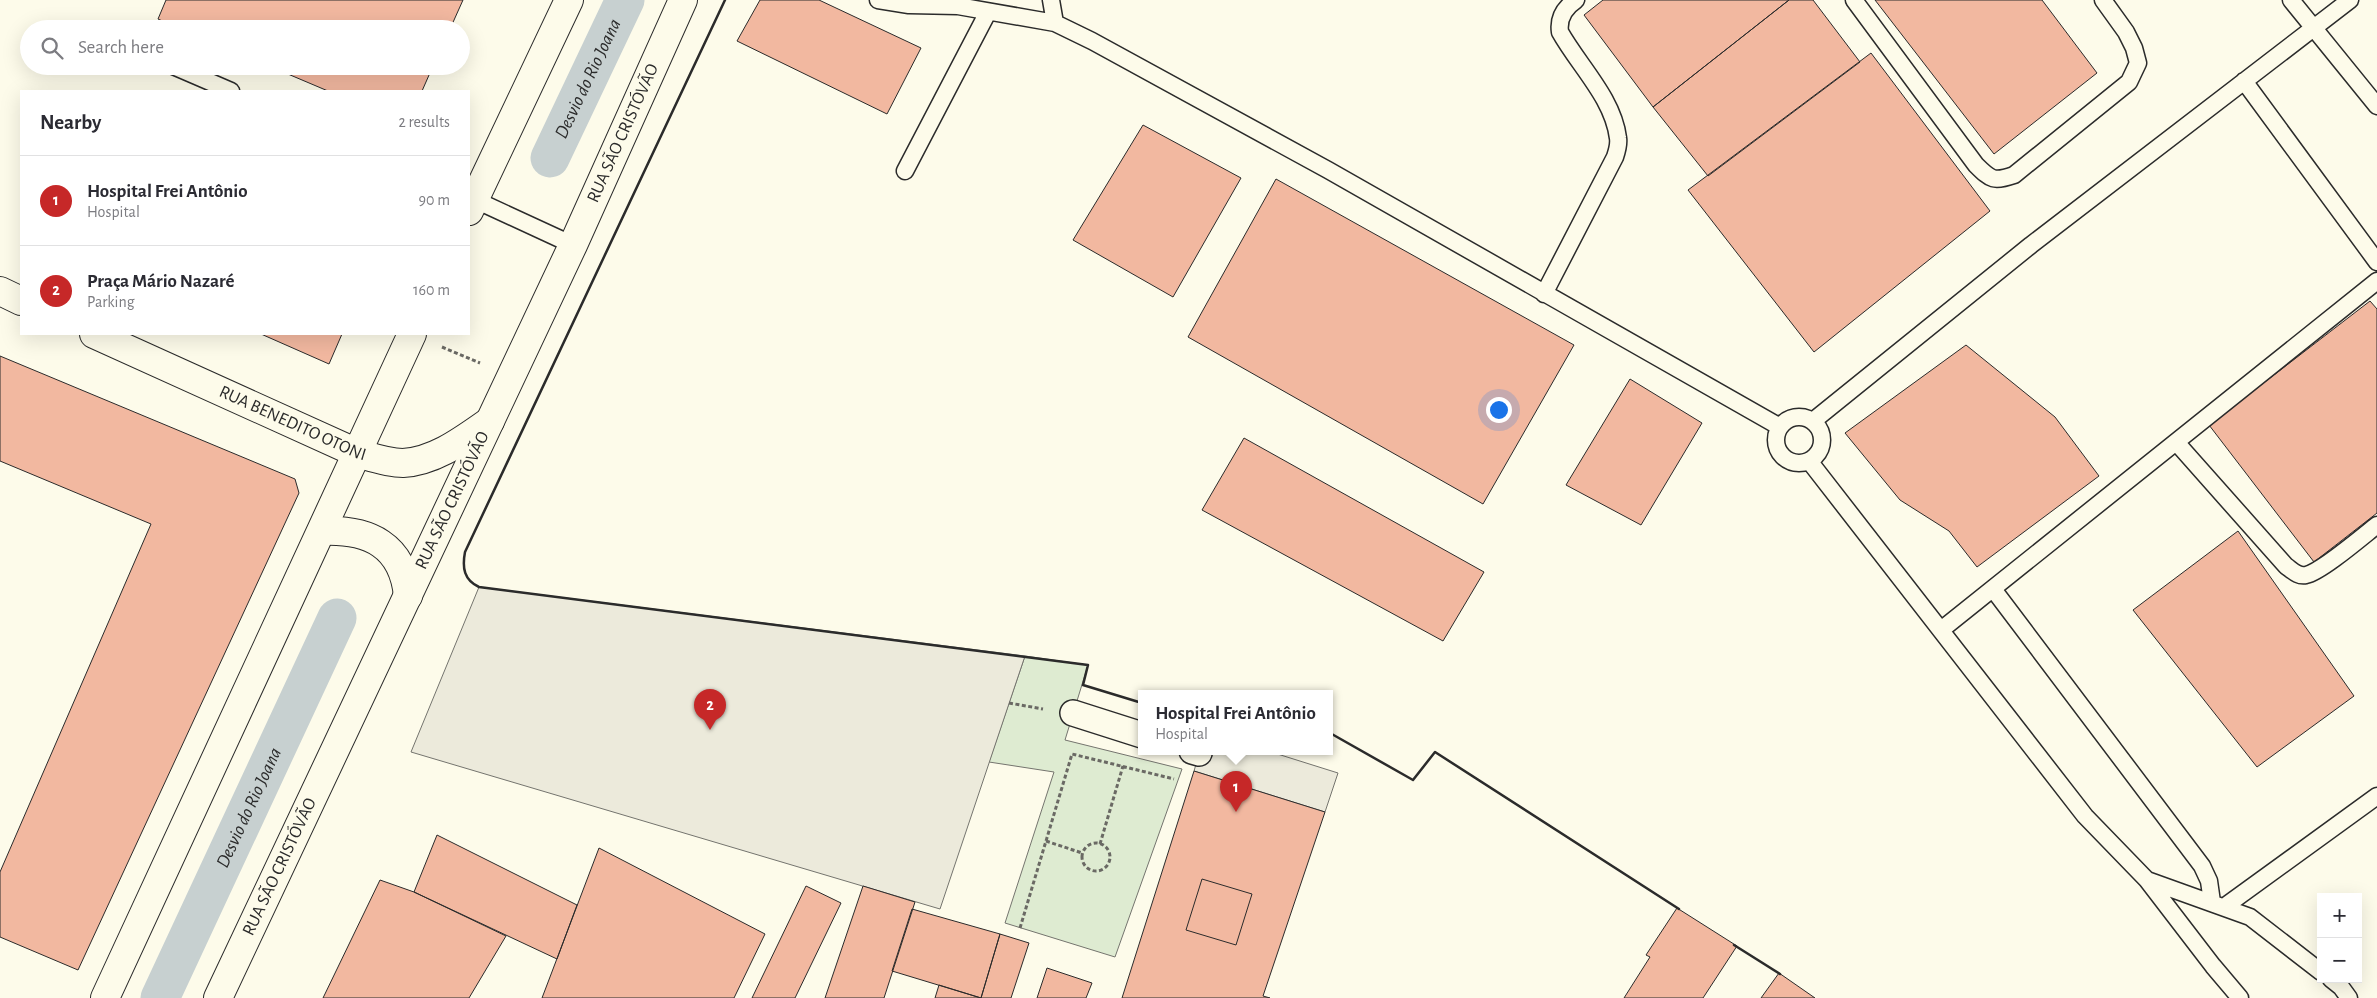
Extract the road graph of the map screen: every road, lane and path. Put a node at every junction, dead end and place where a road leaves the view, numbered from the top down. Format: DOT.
graph roads {
  1 [pos="569,0"];
  2 [pos="683,0"];
  3 [pos="878,0"];
  4 [pos="1051,0"];
  5 [pos="1576,0"];
  6 [pos="1854,0"];
  7 [pos="2103,0"];
  8 [pos="2292,0"];
  9 [pos="2350,0"];
  10 [pos="988,12"];
  11 [pos="1055,23"];
  12 [pos="2314,28"];
  13 [pos="194,75"];
  14 [pos="2244,81"];
  15 [pos="228,90"];
  16 [pos="2377,106"];
  17 [pos="905,171"];
  18 [pos="471,202"];
  19 [pos="573,245"];
  20 [pos="2377,262"];
  21 [pos="2377,281"];
  22 [pos="0,291"];
  23 [pos="1544,294"];
  24 [pos="20,301"];
  25 [pos="96,335"];
  26 [pos="412,335"];
  27 [pos="441,347"];
  28 [pos="487,366"];
  29 [pos="490,420"];
  30 [pos="1813,421"];
  31 [pos="1780,427"];
  32 [pos="2176,442"];
  33 [pos="357,453"];
  34 [pos="1810,462"];
  35 [pos="2377,525"];
  36 [pos="322,531"];
  37 [pos="1992,589"];
  38 [pos="408,596"];
  39 [pos="1941,630"];
  40 [pos="1073,713"];
  41 [pos="1138,734"];
  42 [pos="1124,766"];
  43 [pos="1178,780"];
  44 [pos="2377,796"];
  45 [pos="1046,841"];
  46 [pos="1100,844"];
  47 [pos="1082,853"];
  48 [pos="2147,880"];
  49 [pos="2218,904"];
  50 [pos="1020,928"];
  51 [pos="2317,969"];
  52 [pos="2336,983"];
  53 [pos="105,998"];
  54 [pos="218,998"];
  55 [pos="2240,998"];
  56 [pos="2349,998"];
  1 -- 18 [label="street"];
  2 -- 19 [label="street, RUA SÃO CRISTÓVÃO"];
  3 -- 10 [label="lane"];
  4 -- 11 [label="lane"];
  5 -- 23 [label="lane"];
  6 -- 7 [label="lane"];
  8 -- 12 [label="lane"];
  9 -- 12 [label="lane"];
  10 -- 11 [label="lane"];
  10 -- 17 [label="lane"];
  11 -- 23 [label="lane"];
  12 -- 14 [label="lane"];
  12 -- 16 [label="lane"];
  13 -- 15 [label="lane"];
  14 -- 20 [label="lane"];
  14 -- 30 [label="lane"];
  18 -- 19 [label="lane"];
  19 -- 29 [label="street, RUA SÃO CRISTÓVÃO"];
  21 -- 32 [label="lane"];
  22 -- 24 [label="street"];
  23 -- 31 [label="lane"];
  25 -- 33 [label="street, RUA BENEDITO OTONI"];
  26 -- 33 [label="street"];
  27 -- 28 [label="path"];
  29 -- 33 [label="street, RUA BENEDITO OTONI"];
  29 -- 38 [label="street, RUA SÃO CRISTÓVÃO"];
  30 -- 31 [label="lane"];
  30 -- 34 [label="lane"];
  31 -- 34 [label="lane"];
  32 -- 35 [label="lane"];
  32 -- 37 [label="lane"];
  33 -- 36 [label="street"];
  34 -- 39 [label="lane"];
  36 -- 38 [label="street"];
  36 -- 53 [label="street"];
  37 -- 39 [label="lane"];
  37 -- 49 [label="lane"];
  38 -- 54 [label="street, RUA SÃO CRISTÓVÃO"];
  39 -- 48 [label="lane"];
  40 -- 41 [label="street"];
  42 -- 43 [label="path"];
  42 -- 45 [label="path"];
  42 -- 46 [label="path"];
  44 -- 49 [label="lane"];
  45 -- 47 [label="path"];
  45 -- 50 [label="path"];
  46 -- 47 [label="path"];
  46 -- 47 [label="path"];
  48 -- 49 [label="lane"];
  48 -- 55 [label="lane"];
  49 -- 51 [label="lane"];
  52 -- 56 [label="lane"];
}
